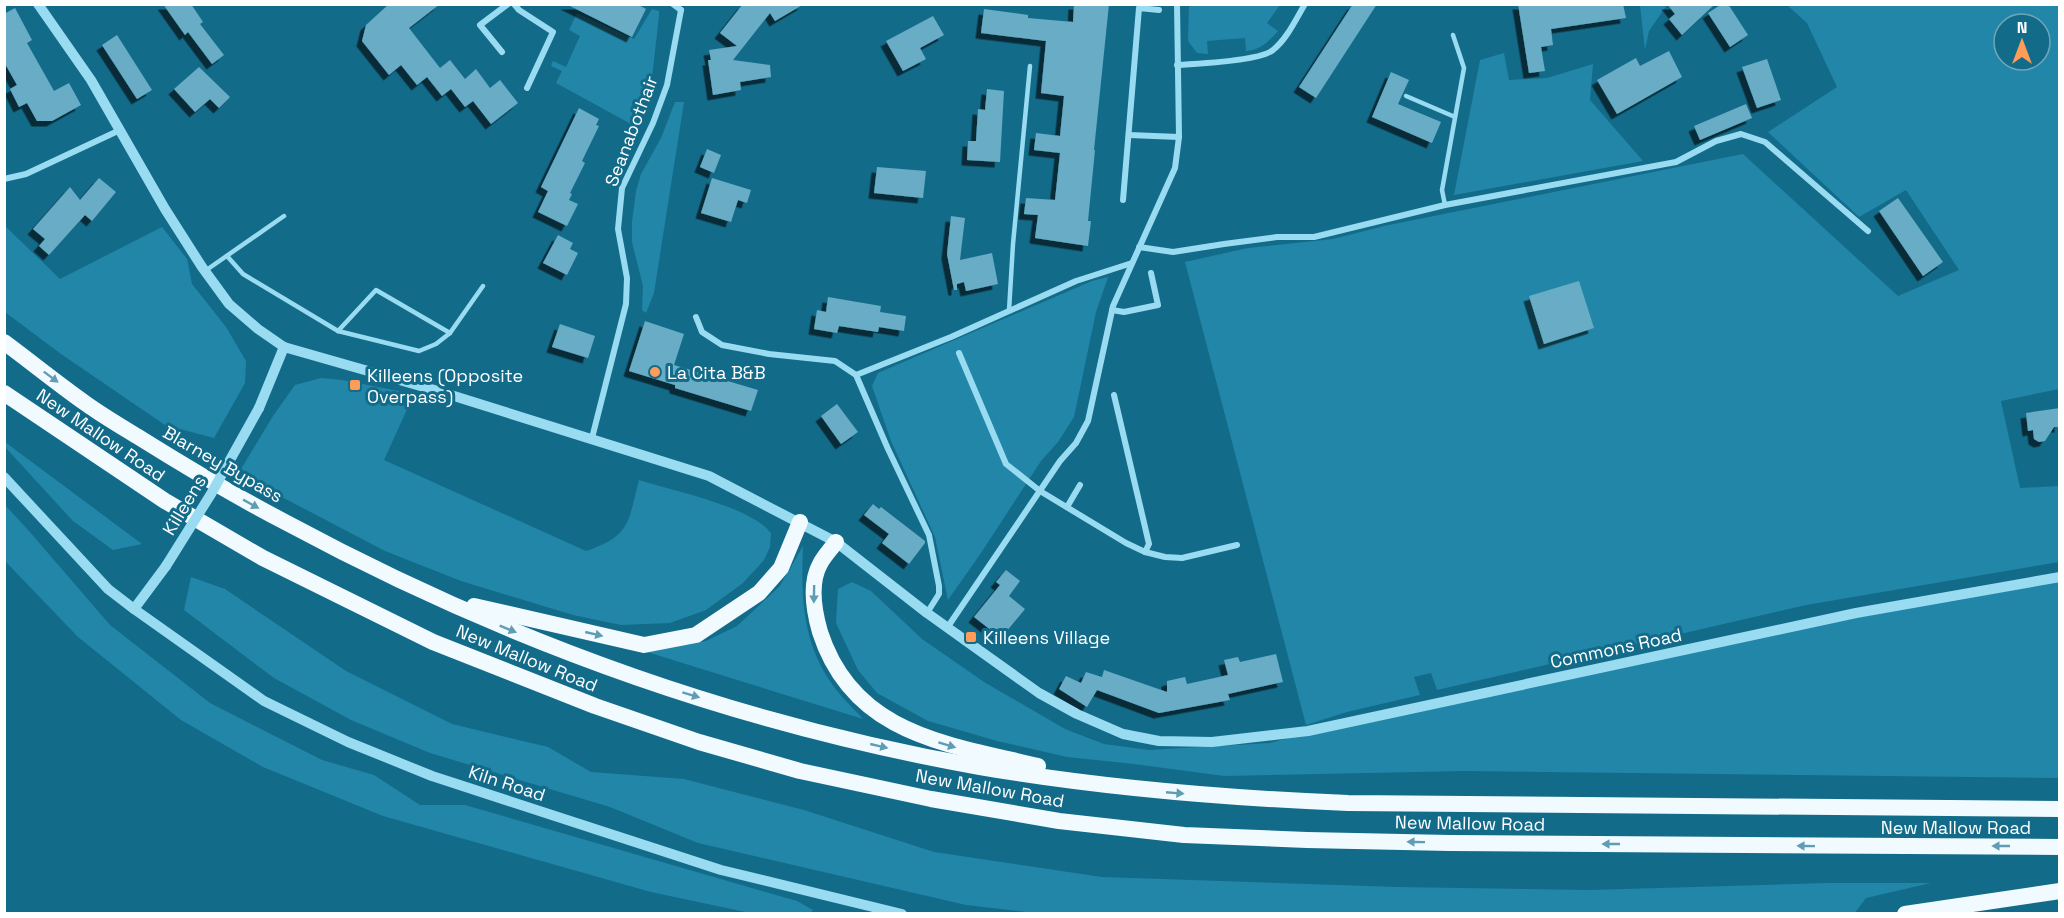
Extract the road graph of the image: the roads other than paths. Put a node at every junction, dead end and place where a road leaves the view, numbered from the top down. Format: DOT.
graph roads {
  1 [pos="38,4"];
  2 [pos="508,4"];
  3 [pos="514,4"];
  4 [pos="673,4"];
  5 [pos="688,4"];
  6 [pos="1177,4"];
  7 [pos="1305,4"];
  8 [pos="681,10"];
  9 [pos="1159,10"];
  10 [pos="1454,34"];
  11 [pos="502,52"];
  12 [pos="1177,65"];
  13 [pos="1030,66"];
  14 [pos="527,88"];
  15 [pos="1406,96"];
  16 [pos="1455,117"];
  17 [pos="120,130"];
  18 [pos="1129,135"];
  19 [pos="1179,137"];
  20 [pos="4,179"];
  21 [pos="1123,200"];
  22 [pos="1445,205"];
  23 [pos="284,216"];
  24 [pos="1868,231"];
  25 [pos="1139,247"];
  26 [pos="227,256"];
  27 [pos="1132,263"];
  28 [pos="205,271"];
  29 [pos="1151,273"];
  30 [pos="483,286"];
  31 [pos="1113,310"];
  32 [pos="1009,311"];
  33 [pos="696,317"];
  34 [pos="338,331"];
  35 [pos="450,333"];
  36 [pos="4,342"];
  37 [pos="284,347"];
  38 [pos="959,353"];
  39 [pos="856,375"];
  40 [pos="4,393"];
  41 [pos="1114,395"];
  42 [pos="592,438"];
  43 [pos="4,477"];
  44 [pos="1080,484"];
  45 [pos="1040,491"];
  46 [pos="1067,507"];
  47 [pos="800,522"];
  48 [pos="836,542"];
  49 [pos="1237,545"];
  50 [pos="1145,552"];
  51 [pos="2060,577"];
  52 [pos="435,598"];
  53 [pos="134,609"];
  54 [pos="927,613"];
  55 [pos="947,628"];
  56 [pos="1135,789"];
  57 [pos="2060,809"];
  58 [pos="2060,847"];
  59 [pos="2060,891"];
  60 [pos="872,910"];
  61 [pos="902,914"];
  62 [pos="1905,914"];
  1 -- 17 [label="street, Commons Road"];
  2 -- 11 [label="street"];
  3 -- 14 [label="street"];
  4 -- 8 [label="street"];
  5 -- 8 [label="street"];
  6 -- 12 [label="street"];
  7 -- 12 [label="street"];
  8 -- 42 [label="street, Seanabothair"];
  9 -- 18 [label="street"];
  10 -- 16 [label="lane"];
  12 -- 19 [label="street"];
  13 -- 32 [label="lane"];
  15 -- 16 [label="lane"];
  16 -- 22 [label="lane"];
  17 -- 20 [label="street"];
  17 -- 28 [label="street, Commons Road"];
  18 -- 19 [label="street"];
  18 -- 21 [label="street"];
  19 -- 25 [label="street"];
  22 -- 24 [label="street"];
  22 -- 25 [label="street"];
  23 -- 26 [label="lane"];
  25 -- 27 [label="street"];
  26 -- 28 [label="lane"];
  26 -- 34 [label="lane"];
  27 -- 31 [label="street"];
  27 -- 32 [label="street"];
  28 -- 37 [label="street, Commons Road"];
  29 -- 31 [label="street"];
  30 -- 35 [label="lane"];
  31 -- 45 [label="street"];
  32 -- 39 [label="street"];
  33 -- 39 [label="street"];
  34 -- 35 [label="lane"];
  34 -- 35 [label="lane"];
  36 -- 52 [label="highway, Blarney Bypass, one-way"];
  37 -- 42 [label="street, Commons Road"];
  37 -- 53 [label="street, Killeens, bridge"];
  38 -- 45 [label="street"];
  39 -- 54 [label="street"];
  58 -- 40 [label="highway, New Mallow Road, one-way"];
  41 -- 50 [label="street"];
  42 -- 47 [label="street, Commons Road"];
  43 -- 53 [label="street, Kiln Road"];
  44 -- 46 [label="street"];
  45 -- 46 [label="street"];
  45 -- 55 [label="street"];
  46 -- 50 [label="street"];
  47 -- 48 [label="street, Commons Road"];
  52 -- 47 [label="highway, one-way"];
  48 -- 54 [label="street, Commons Road"];
  48 -- 56 [label="highway, one-way"];
  49 -- 50 [label="street"];
  51 -- 55 [label="street, Commons Road"];
  52 -- 56 [label="highway, New Mallow Road, one-way"];
  53 -- 60 [label="street, Kiln Road"];
  54 -- 55 [label="street, Commons Road"];
  56 -- 57 [label="highway, New Mallow Road, one-way"];
  59 -- 62 [label="highway"];
  60 -- 61 [label="street, Kiln Road"];
}
